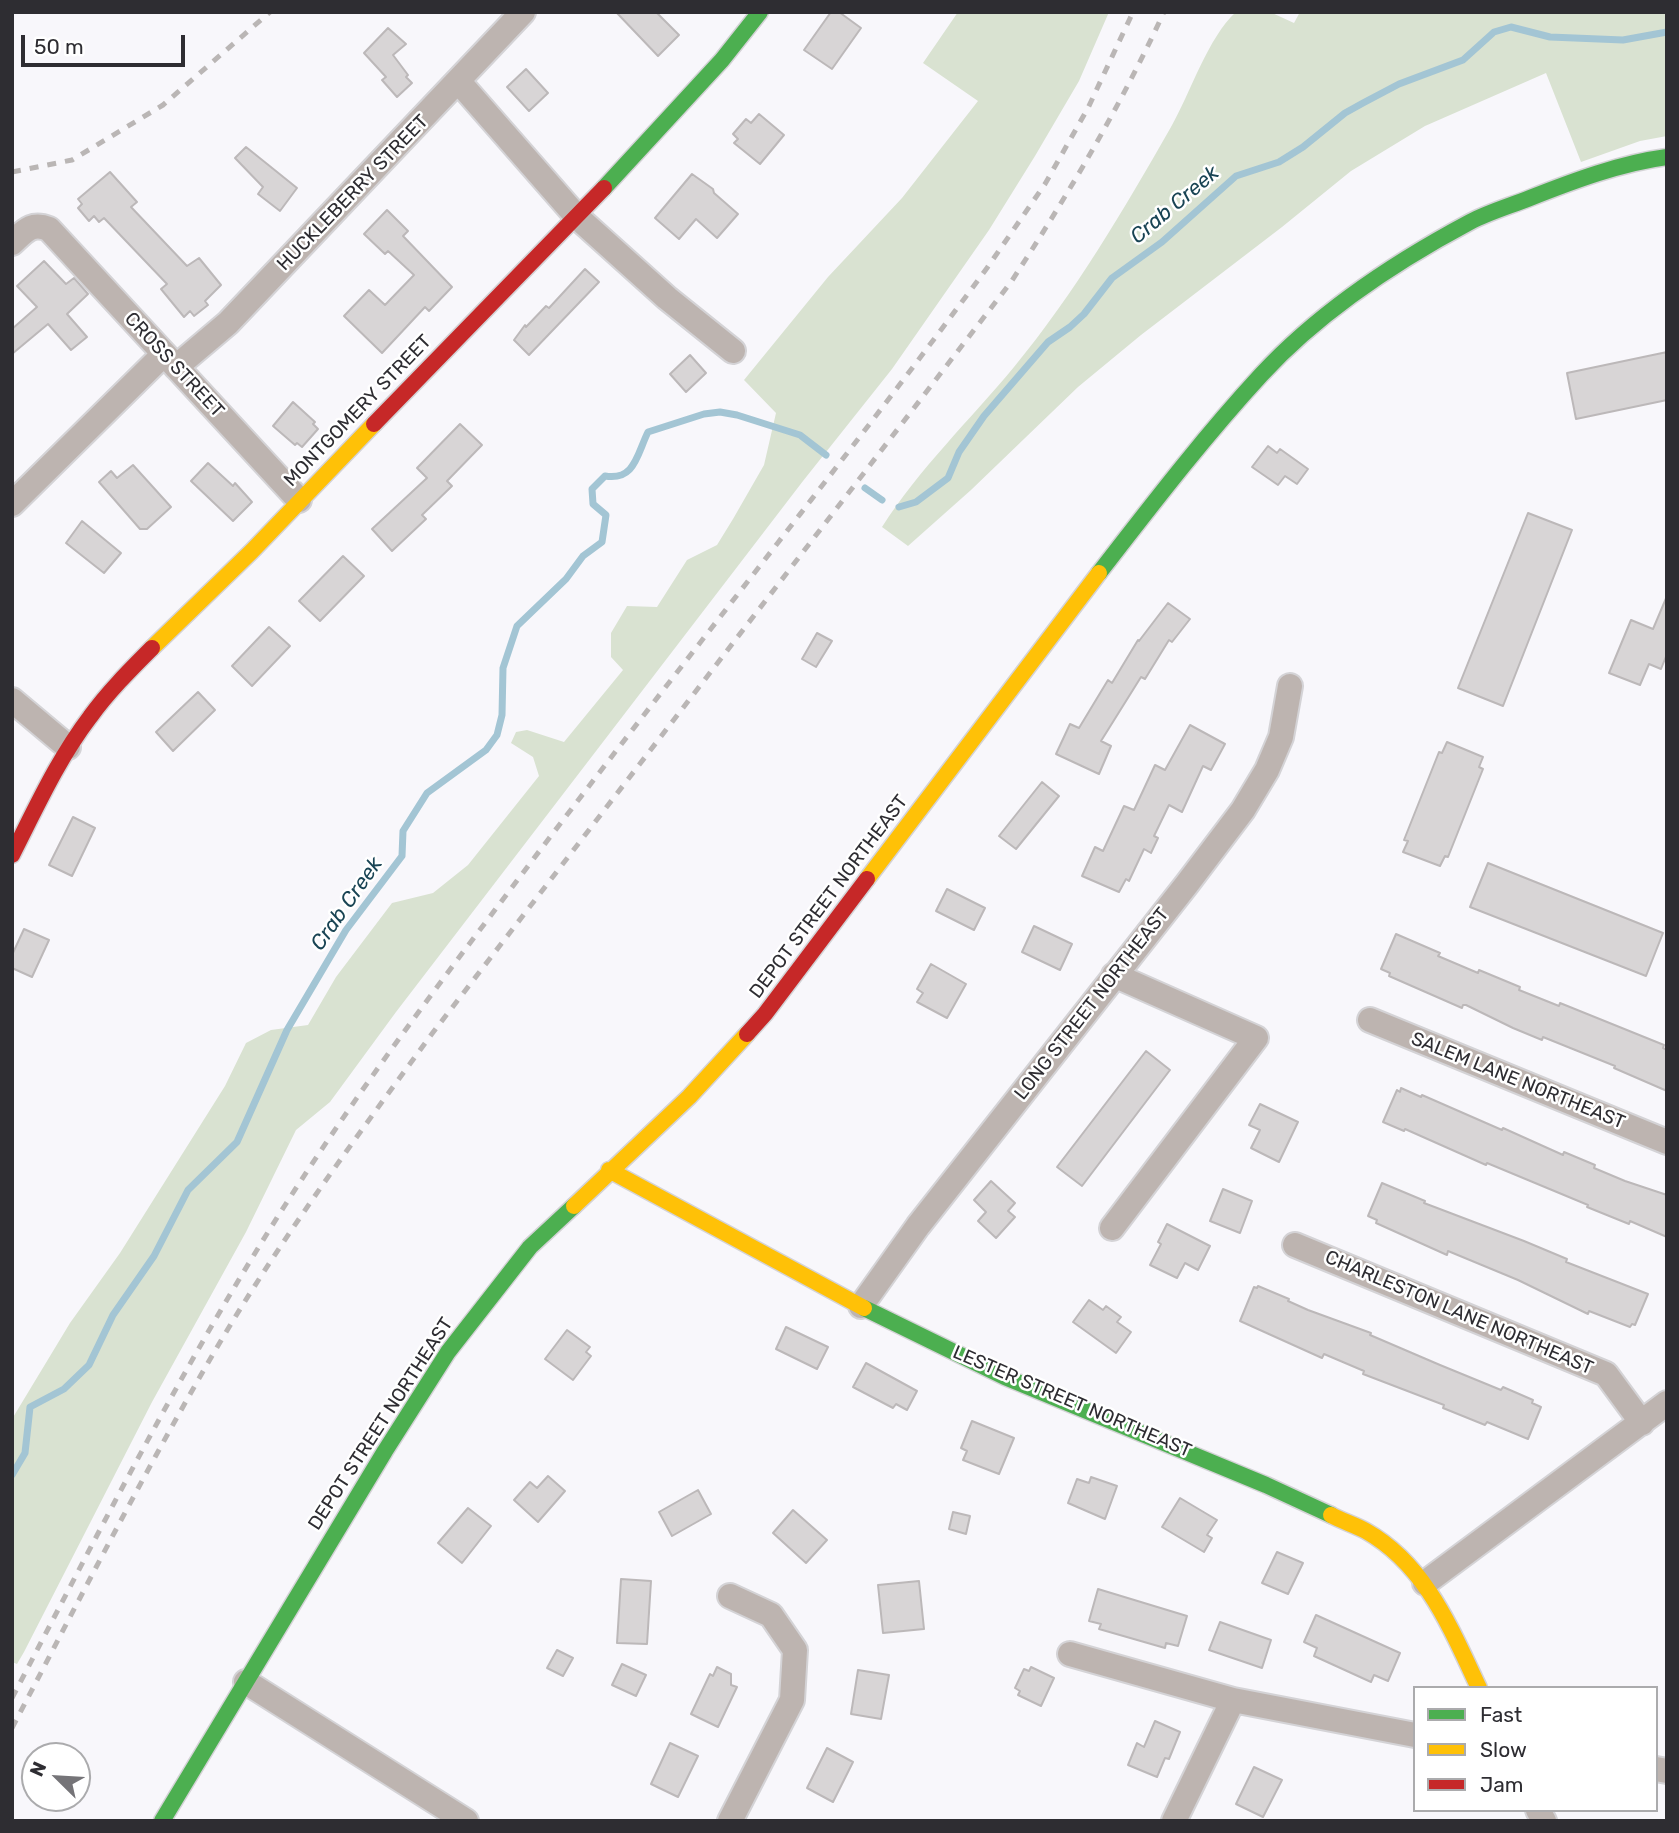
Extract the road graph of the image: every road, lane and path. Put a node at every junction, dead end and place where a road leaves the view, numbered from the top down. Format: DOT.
graph roads {
  1 [pos="523,12"];
  2 [pos="760,12"];
  3 [pos="459,82"];
  4 [pos="1667,157"];
  5 [pos="577,217"];
  6 [pos="12,243"];
  7 [pos="733,351"];
  8 [pos="169,361"];
  9 [pos="299,500"];
  10 [pos="12,504"];
  11 [pos="1290,686"];
  12 [pos="12,701"];
  13 [pos="68,747"];
  14 [pos="12,855"];
  15 [pos="1114,975"];
  16 [pos="1370,1020"];
  17 [pos="1667,1142"];
  18 [pos="609,1170"];
  19 [pos="1112,1228"];
  20 [pos="1295,1245"];
  21 [pos="861,1306"];
  22 [pos="1667,1403"];
  23 [pos="1642,1423"];
  24 [pos="1425,1583"];
  25 [pos="730,1596"];
  26 [pos="1070,1654"];
  27 [pos="246,1682"];
  28 [pos="1478,1686"];
  29 [pos="1233,1700"];
  30 [pos="1413,1735"];
  31 [pos="162,1821"];
  32 [pos="466,1821"];
  33 [pos="730,1821"];
  34 [pos="1174,1821"];
  1 -- 3 [label="street, HUCKLEBERRY STREET"];
  2 -- 5 [label="main road, MONTGOMERY STREET"];
  3 -- 5 [label="street"];
  3 -- 8 [label="street, HUCKLEBERRY STREET"];
  4 -- 18 [label="main road, DEPOT STREET NORTHEAST"];
  5 -- 7 [label="street"];
  5 -- 9 [label="main road, MONTGOMERY STREET"];
  6 -- 8 [label="street, CROSS STREET"];
  8 -- 9 [label="street, CROSS STREET"];
  8 -- 10 [label="street, HUCKLEBERRY STREET"];
  9 -- 13 [label="main road, MONTGOMERY STREET"];
  11 -- 15 [label="street, LONG STREET NORTHEAST"];
  12 -- 13 [label="street"];
  13 -- 14 [label="main road, MONTGOMERY STREET"];
  15 -- 19 [label="street"];
  15 -- 21 [label="street, LONG STREET NORTHEAST"];
  16 -- 17 [label="street, SALEM LANE NORTHEAST"];
  18 -- 21 [label="main road, LESTER STREET NORTHEAST"];
  18 -- 27 [label="main road, DEPOT STREET NORTHEAST"];
  20 -- 23 [label="street, CHARLESTON LANE NORTHEAST"];
  21 -- 24 [label="main road, LESTER STREET NORTHEAST"];
  22 -- 23 [label="street"];
  23 -- 24 [label="street"];
  24 -- 28 [label="main road, LESTER STREET NORTHEAST"];
  25 -- 33 [label="street"];
  26 -- 29 [label="street"];
  27 -- 31 [label="main road, DEPOT STREET NORTHEAST"];
  27 -- 32 [label="street"];
  29 -- 30 [label="street"];
  29 -- 34 [label="street"];
}
